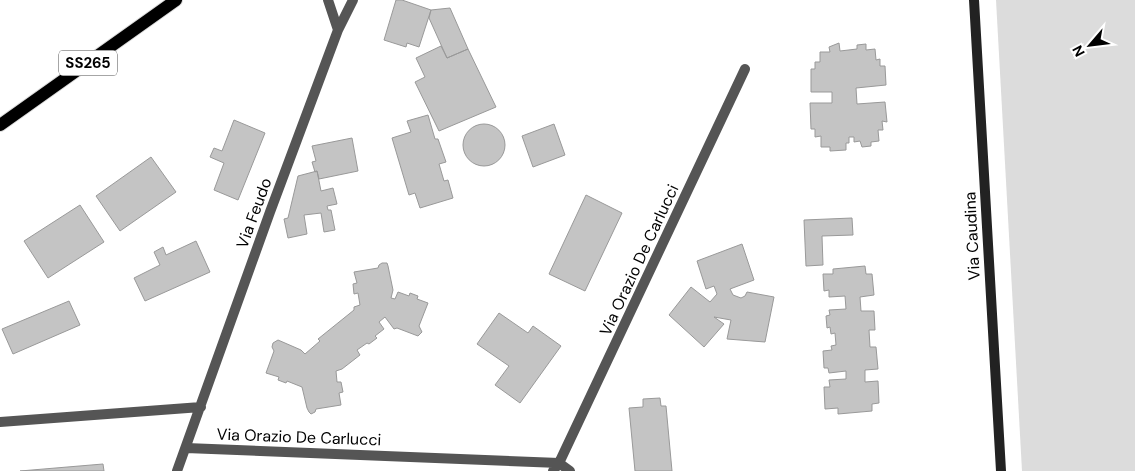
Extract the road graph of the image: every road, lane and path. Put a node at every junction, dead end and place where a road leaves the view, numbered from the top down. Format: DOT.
graph roads {
  1 [pos="328,0"];
  2 [pos="353,0"];
  3 [pos="974,0"];
  4 [pos="176,1"];
  5 [pos="338,30"];
  6 [pos="745,69"];
  7 [pos="0,125"];
  8 [pos="201,407"];
  9 [pos="0,422"];
  10 [pos="186,448"];
  11 [pos="560,462"];
  12 [pos="177,471"];
  13 [pos="553,471"];
  14 [pos="570,471"];
  15 [pos="1001,471"];
  1 -- 5 [label="street"];
  2 -- 5 [label="street, Via Feudo"];
  3 -- 15 [label="main road, Via Caudina"];
  4 -- 7 [label="main road, SS265"];
  5 -- 8 [label="street, Via Feudo"];
  6 -- 11 [label="street, Via Orazio De Carlucci"];
  8 -- 9 [label="street"];
  8 -- 10 [label="street, Via Feudo"];
  10 -- 11 [label="street, Via Orazio De Carlucci"];
  10 -- 12 [label="street, Via Feudo"];
  11 -- 13 [label="street, Via Orazio De Carlucci"];
  11 -- 14 [label="street"];
}
